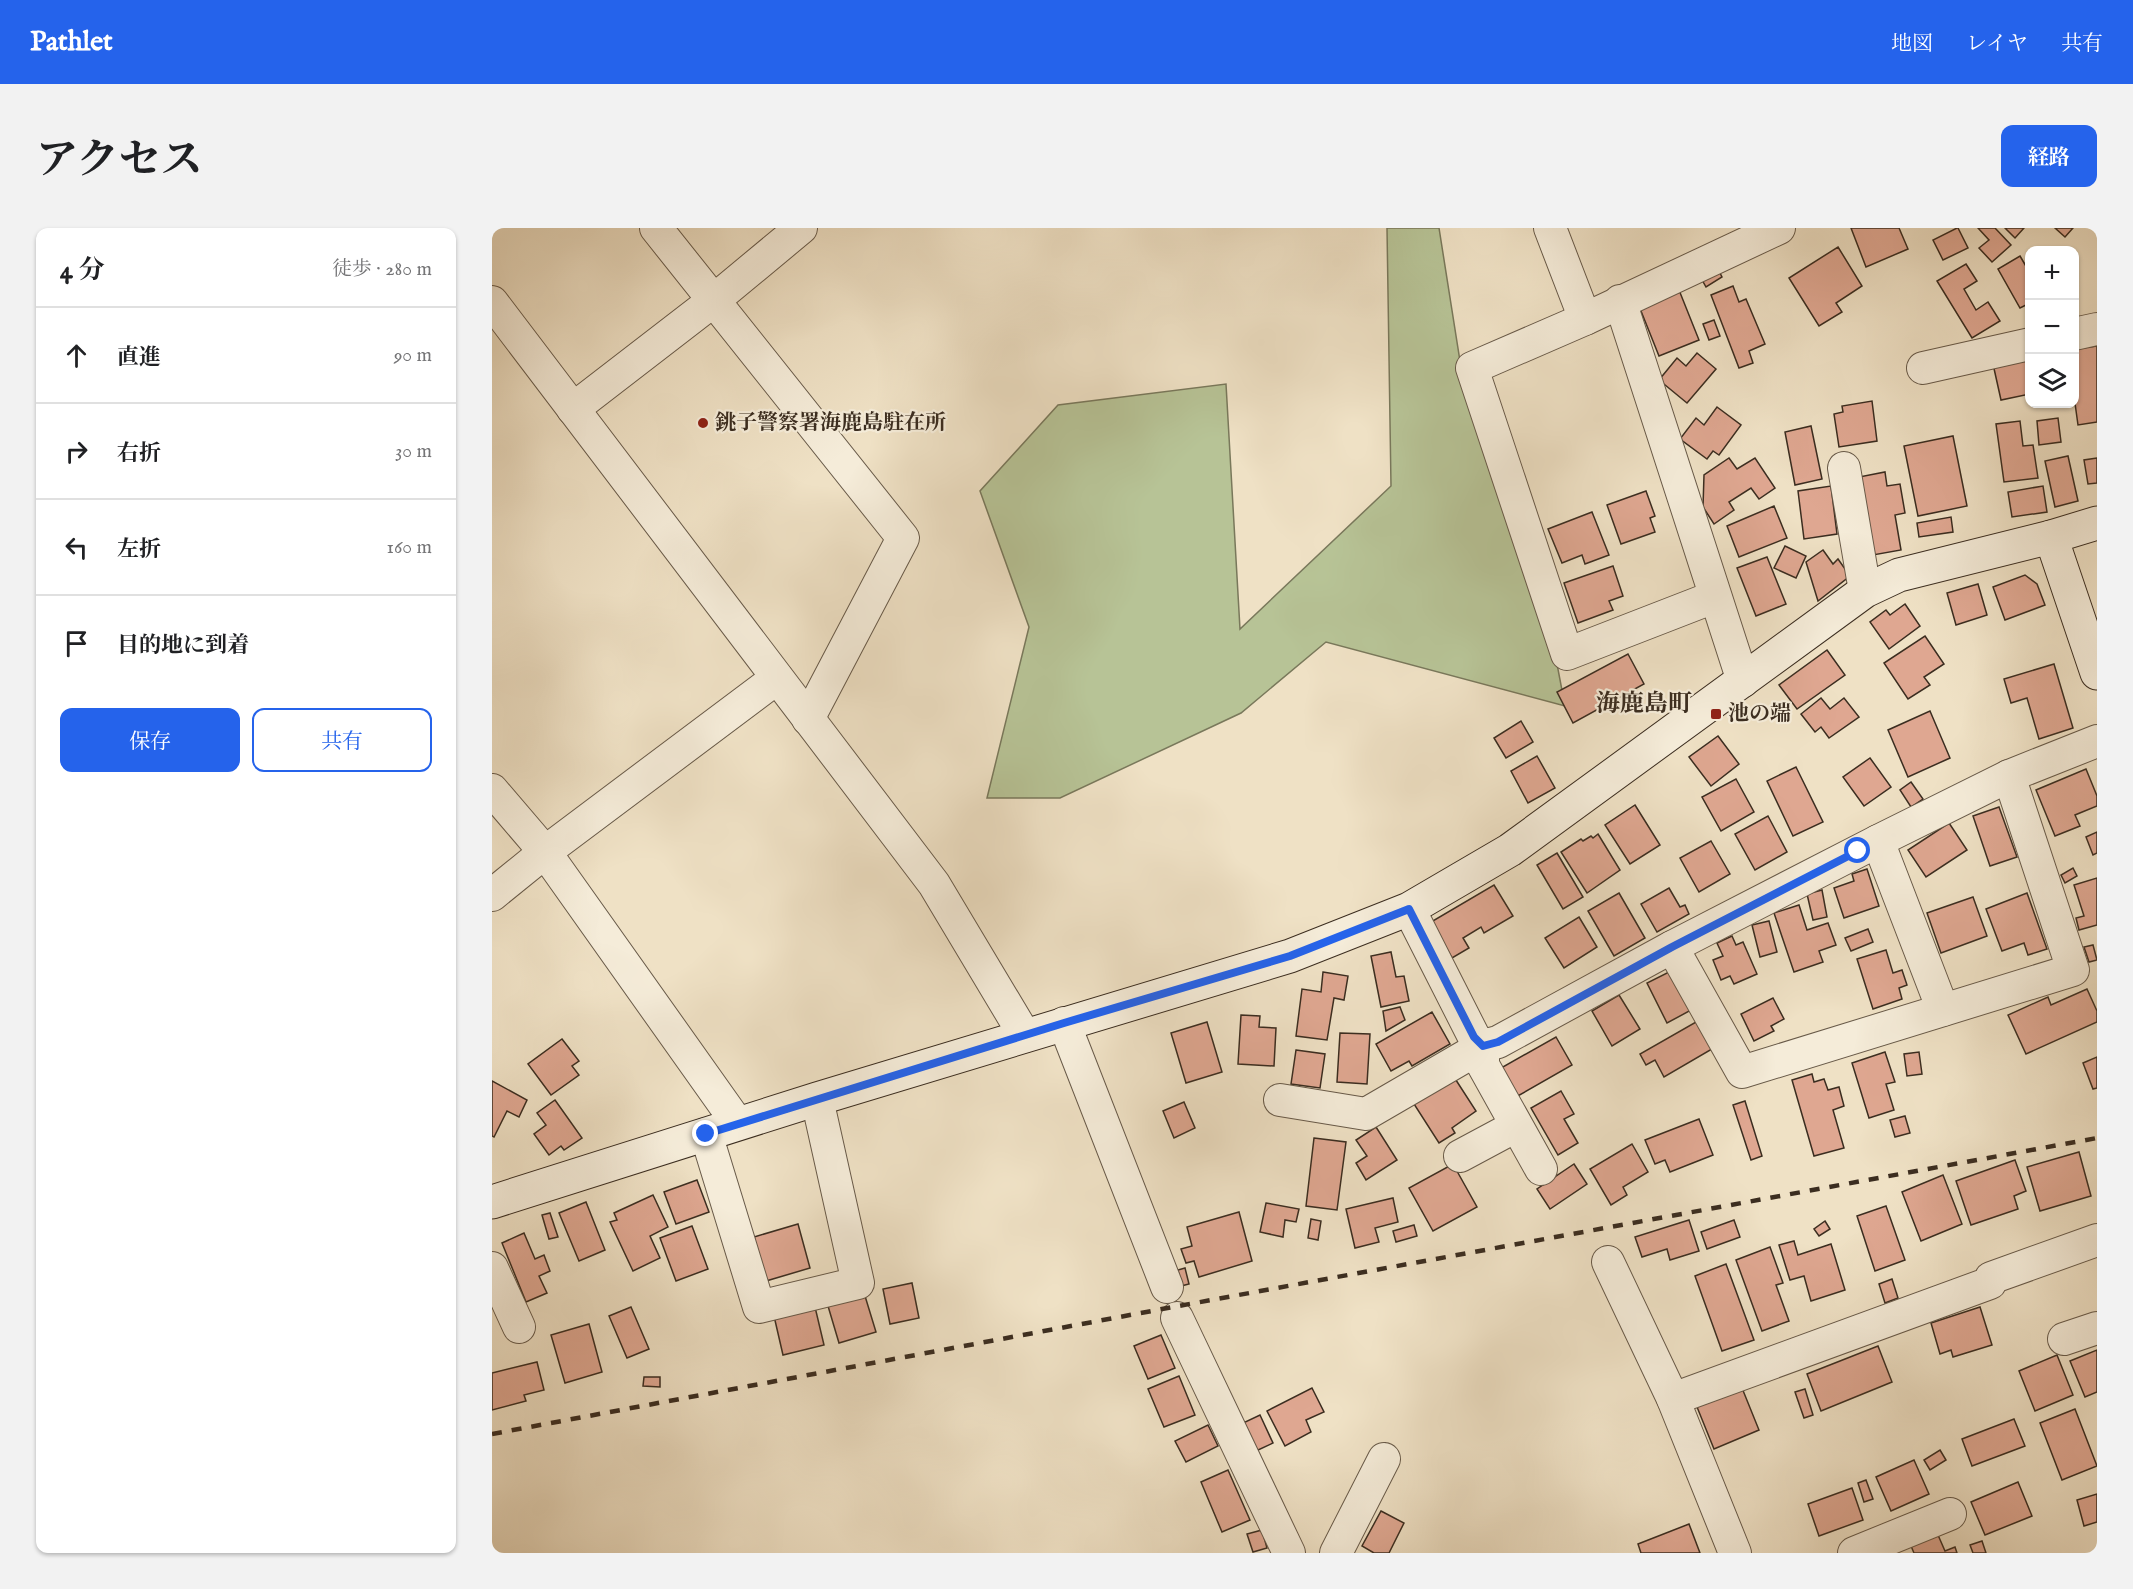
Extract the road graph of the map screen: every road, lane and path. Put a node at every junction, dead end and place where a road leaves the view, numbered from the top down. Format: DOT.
graph roads {
  1 [pos="656,228"];
  2 [pos="801,228"];
  3 [pos="1550,228"];
  4 [pos="1779,228"];
  5 [pos="713,301"];
  6 [pos="1620,301"];
  7 [pos="492,302"];
  8 [pos="1585,319"];
  9 [pos="2097,329"];
  10 [pos="2079,333"];
  11 [pos="2025,345"];
  12 [pos="1923,368"];
  13 [pos="573,409"];
  14 [pos="1844,468"];
  15 [pos="2097,523"];
  16 [pos="2051,537"];
  17 [pos="1865,591"];
  18 [pos="1714,597"];
  19 [pos="2097,673"];
  20 [pos="777,678"];
  21 [pos="1743,681"];
  22 [pos="808,719"];
  23 [pos="2097,741"];
  24 [pos="2009,776"];
  25 [pos="492,790"];
  26 [pos="1878,841"];
  27 [pos="545,852"];
  28 [pos="492,895"];
  29 [pos="1409,909"];
  30 [pos="1672,947"];
  31 [pos="1943,1010"];
  32 [pos="1064,1023"];
  33 [pos="1025,1036"];
  34 [pos="1483,1046"];
  35 [pos="818,1099"];
  36 [pos="1280,1100"];
  37 [pos="738,1124"];
  38 [pos="1516,1126"];
  39 [pos="706,1134"];
  40 [pos="1460,1156"];
  41 [pos="1541,1169"];
  42 [pos="492,1202"];
  43 [pos="2097,1240"];
  44 [pos="1608,1262"];
  45 [pos="492,1268"];
  46 [pos="1167,1287"];
  47 [pos="1177,1318"];
  48 [pos="519,1327"];
  49 [pos="2097,1328"];
  50 [pos="2064,1339"];
  51 [pos="1673,1400"];
  52 [pos="1384,1459"];
  53 [pos="1950,1514"];
  54 [pos="1289,1553"];
  55 [pos="1336,1553"];
  56 [pos="1735,1553"];
  57 [pos="1854,1553"];
  1 -- 5 [label="street"];
  2 -- 5 [label="street"];
  3 -- 8 [label="street"];
  4 -- 6 [label="street"];
  5 -- 13 [label="street"];
  5 -- 22 [label="street"];
  6 -- 8 [label="street"];
  6 -- 18 [label="street"];
  7 -- 13 [label="street"];
  8 -- 18 [label="street"];
  9 -- 10 [label="street"];
  11 -- 12 [label="street"];
  13 -- 20 [label="street"];
  14 -- 17 [label="street"];
  15 -- 16 [label="street"];
  16 -- 17 [label="street"];
  16 -- 19 [label="street"];
  17 -- 21 [label="street"];
  18 -- 21 [label="street"];
  20 -- 22 [label="street"];
  20 -- 27 [label="street"];
  21 -- 29 [label="street"];
  22 -- 33 [label="street"];
  23 -- 24 [label="street"];
  24 -- 26 [label="street"];
  24 -- 31 [label="street"];
  25 -- 27 [label="street"];
  26 -- 30 [label="street"];
  26 -- 31 [label="street"];
  27 -- 28 [label="street"];
  27 -- 37 [label="street"];
  29 -- 32 [label="street"];
  29 -- 34 [label="street"];
  30 -- 31 [label="street"];
  30 -- 34 [label="street"];
  32 -- 33 [label="street"];
  32 -- 46 [label="street"];
  33 -- 35 [label="street"];
  34 -- 36 [label="street"];
  34 -- 38 [label="street"];
  35 -- 37 [label="street"];
  35 -- 39 [label="street"];
  37 -- 39 [label="street"];
  38 -- 40 [label="street"];
  38 -- 41 [label="street"];
  39 -- 42 [label="street"];
  43 -- 51 [label="street"];
  44 -- 51 [label="street"];
  45 -- 48 [label="street"];
  47 -- 54 [label="street"];
  49 -- 50 [label="street"];
  51 -- 56 [label="street"];
  52 -- 55 [label="street"];
  53 -- 57 [label="street"];
}
